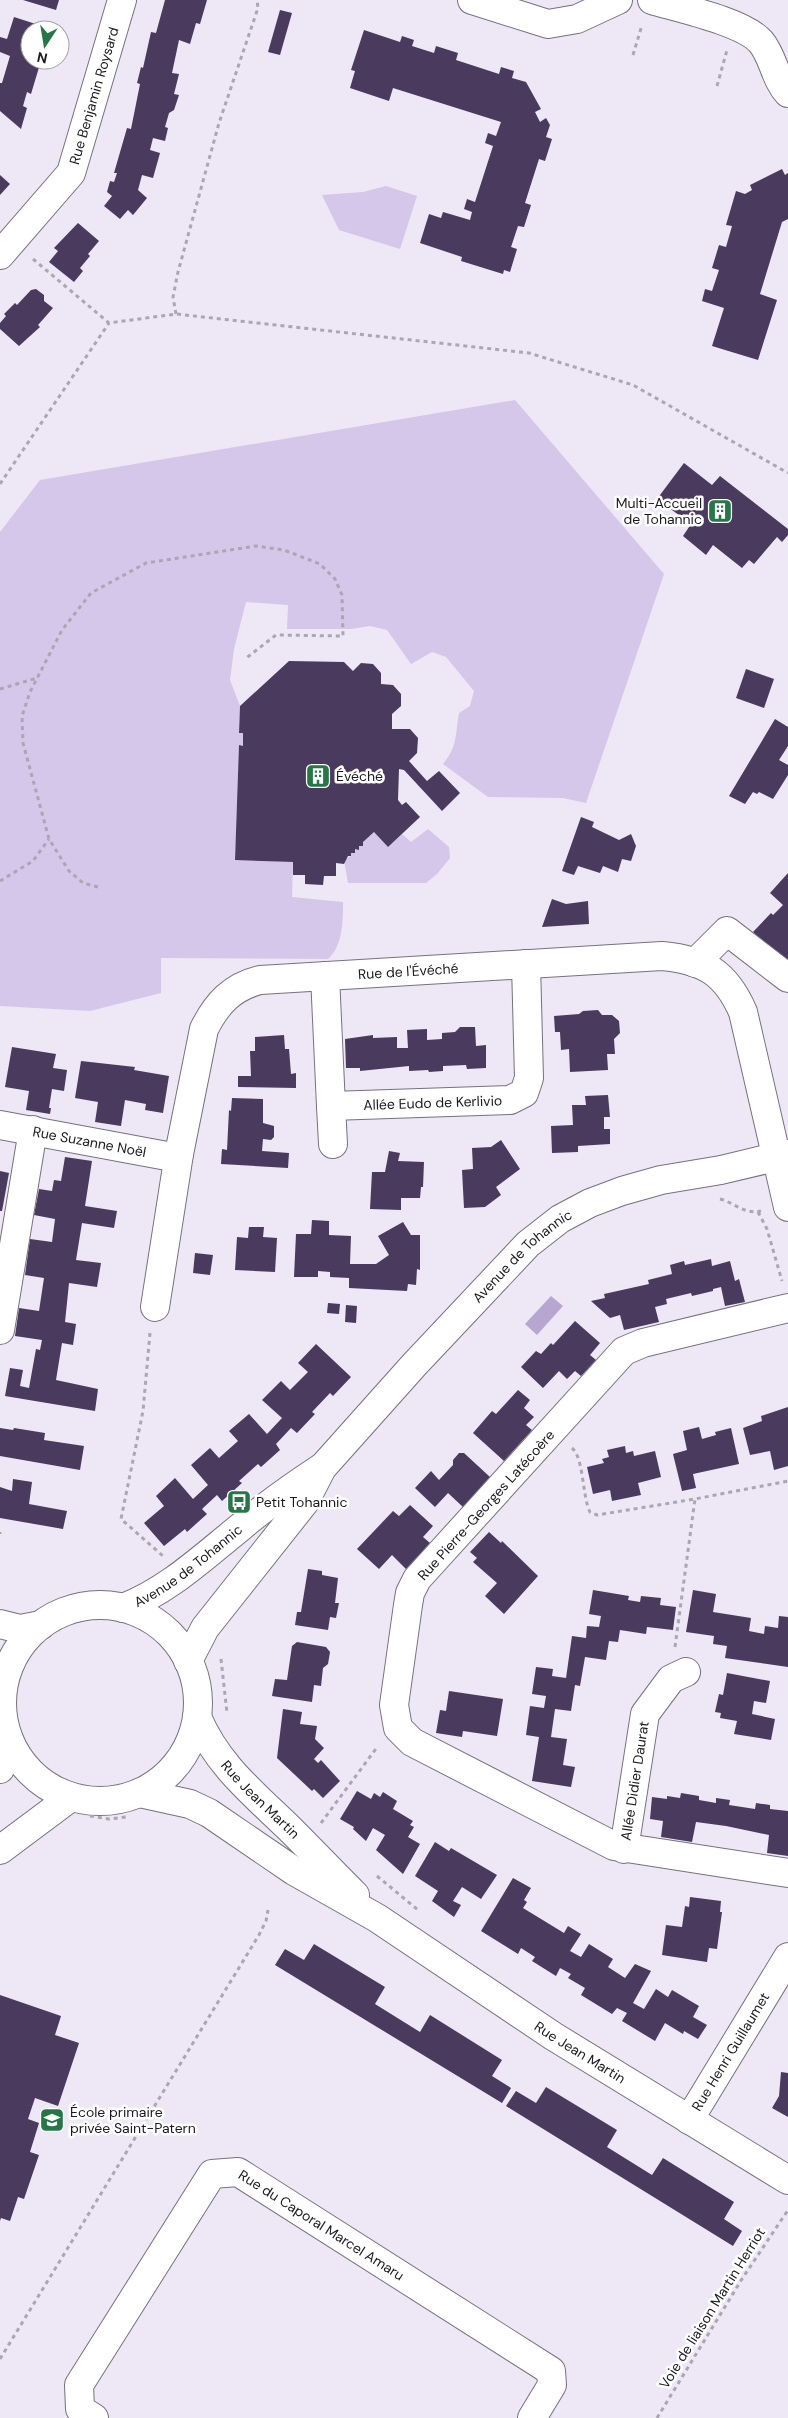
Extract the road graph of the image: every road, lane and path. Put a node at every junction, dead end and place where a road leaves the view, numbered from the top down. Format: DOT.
graph roads {
  1 [pos="122,0"];
  2 [pos="257,0"];
  3 [pos="472,0"];
  4 [pos="618,0"];
  5 [pos="652,0"];
  6 [pos="692,6"];
  7 [pos="734,26"];
  8 [pos="717,86"];
  9 [pos="788,93"];
  10 [pos="6,248"];
  11 [pos="176,314"];
  12 [pos="109,323"];
  13 [pos="788,473"];
  14 [pos="0,484"];
  15 [pos="245,659"];
  16 [pos="37,678"];
  17 [pos="0,688"];
  18 [pos="49,839"];
  19 [pos="0,881"];
  20 [pos="98,887"];
  21 [pos="695,963"];
  22 [pos="526,964"];
  23 [pos="325,976"];
  24 [pos="788,978"];
  25 [pos="332,1106"];
  26 [pos="0,1125"];
  27 [pos="33,1130"];
  28 [pos="333,1144"];
  29 [pos="178,1154"];
  30 [pos="782,1156"];
  31 [pos="716,1198"];
  32 [pos="788,1207"];
  33 [pos="154,1307"];
  34 [pos="788,1308"];
  35 [pos="0,1330"];
  36 [pos="553,1432"];
  37 [pos="322,1468"];
  38 [pos="788,1481"];
  39 [pos="696,1500"];
  40 [pos="184,1574"];
  41 [pos="123,1608"];
  42 [pos="0,1624"];
  43 [pos="41,1625"];
  44 [pos="223,1651"];
  45 [pos="188,1661"];
  46 [pos="678,1676"];
  47 [pos="1,1693"];
  48 [pos="197,1717"];
  49 [pos="230,1721"];
  50 [pos="398,1728"];
  51 [pos="9,1740"];
  52 [pos="0,1769"];
  53 [pos="134,1805"];
  54 [pos="80,1807"];
  55 [pos="313,1818"];
  56 [pos="320,1825"];
  57 [pos="326,1831"];
  58 [pos="624,1849"];
  59 [pos="0,1850"];
  60 [pos="373,1873"];
  61 [pos="788,1874"];
  62 [pos="268,1910"];
  63 [pos="422,1913"];
  64 [pos="377,1918"];
  65 [pos="788,1957"];
  66 [pos="689,2120"];
  67 [pos="788,2180"];
  68 [pos="788,2210"];
  69 [pos="0,2359"];
  70 [pos="94,2418"];
  71 [pos="532,2418"];
  72 [pos="657,2418"];
  1 -- 10 [label="street, Rue Benjamin Roysard"];
  2 -- 11 [label="path"];
  3 -- 4 [label="street"];
  5 -- 6 [label="street"];
  6 -- 7 [label="street"];
  7 -- 8 [label="path"];
  7 -- 9 [label="street"];
  10 -- 12 [label="path"];
  11 -- 12 [label="path"];
  11 -- 13 [label="path"];
  12 -- 14 [label="path"];
  15 -- 16 [label="path"];
  16 -- 17 [label="path"];
  16 -- 18 [label="path"];
  18 -- 19 [label="path"];
  18 -- 20 [label="path"];
  21 -- 22 [label="street, Rue de l'Évéché"];
  21 -- 24 [label="street"];
  21 -- 30 [label="street, Rue de l'Évéché"];
  22 -- 23 [label="street, Rue de l'Évéché"];
  22 -- 25 [label="street, Allée Eudo de Kerlivio"];
  23 -- 25 [label="street"];
  23 -- 29 [label="street, Rue de l'Évéché"];
  25 -- 28 [label="street"];
  26 -- 27 [label="street, Rue Suzanne Noël"];
  27 -- 29 [label="street, Rue Suzanne Noël"];
  27 -- 35 [label="street"];
  29 -- 33 [label="street, Rue de l'Évéché"];
  30 -- 32 [label="street"];
  30 -- 37 [label="street, Avenue de Tohannic"];
  31 -- 34 [label="path"];
  33 -- 40 [label="path"];
  34 -- 36 [label="street, Rue Pierre-Georges Latécoère"];
  36 -- 39 [label="path"];
  36 -- 50 [label="street, Rue Pierre-Georges Latécoère"];
  37 -- 40 [label="street, Avenue de Tohannic"];
  37 -- 45 [label="street, Avenue de Tohannic"];
  38 -- 39 [label="path"];
  39 -- 46 [label="path"];
  40 -- 41 [label="street, Avenue de Tohannic"];
  41 -- 43 [label="street"];
  41 -- 45 [label="street"];
  42 -- 43 [label="street"];
  43 -- 47 [label="street"];
  44 -- 49 [label="path"];
  45 -- 48 [label="street"];
  46 -- 58 [label="street, Allée Didier Daurat"];
  47 -- 51 [label="street"];
  48 -- 53 [label="street"];
  48 -- 64 [label="street, Rue Jean Martin"];
  50 -- 56 [label="path"];
  50 -- 58 [label="street"];
  51 -- 52 [label="street"];
  51 -- 54 [label="street"];
  53 -- 54 [label="street"];
  53 -- 54 [label="path"];
  53 -- 64 [label="street, Rue Jean Martin"];
  54 -- 59 [label="street"];
  55 -- 56 [label="path"];
  56 -- 57 [label="path"];
  58 -- 61 [label="street"];
  60 -- 63 [label="path"];
  62 -- 69 [label="path"];
  64 -- 66 [label="street, Rue Jean Martin"];
  65 -- 66 [label="street, Rue Henri Guillaumet"];
  66 -- 67 [label="street, Rue Jean Martin"];
  68 -- 72 [label="path, Voie de liaison Martin Herriot"];
  70 -- 71 [label="street, Rue du Caporal Marcel Amaru"];
}
